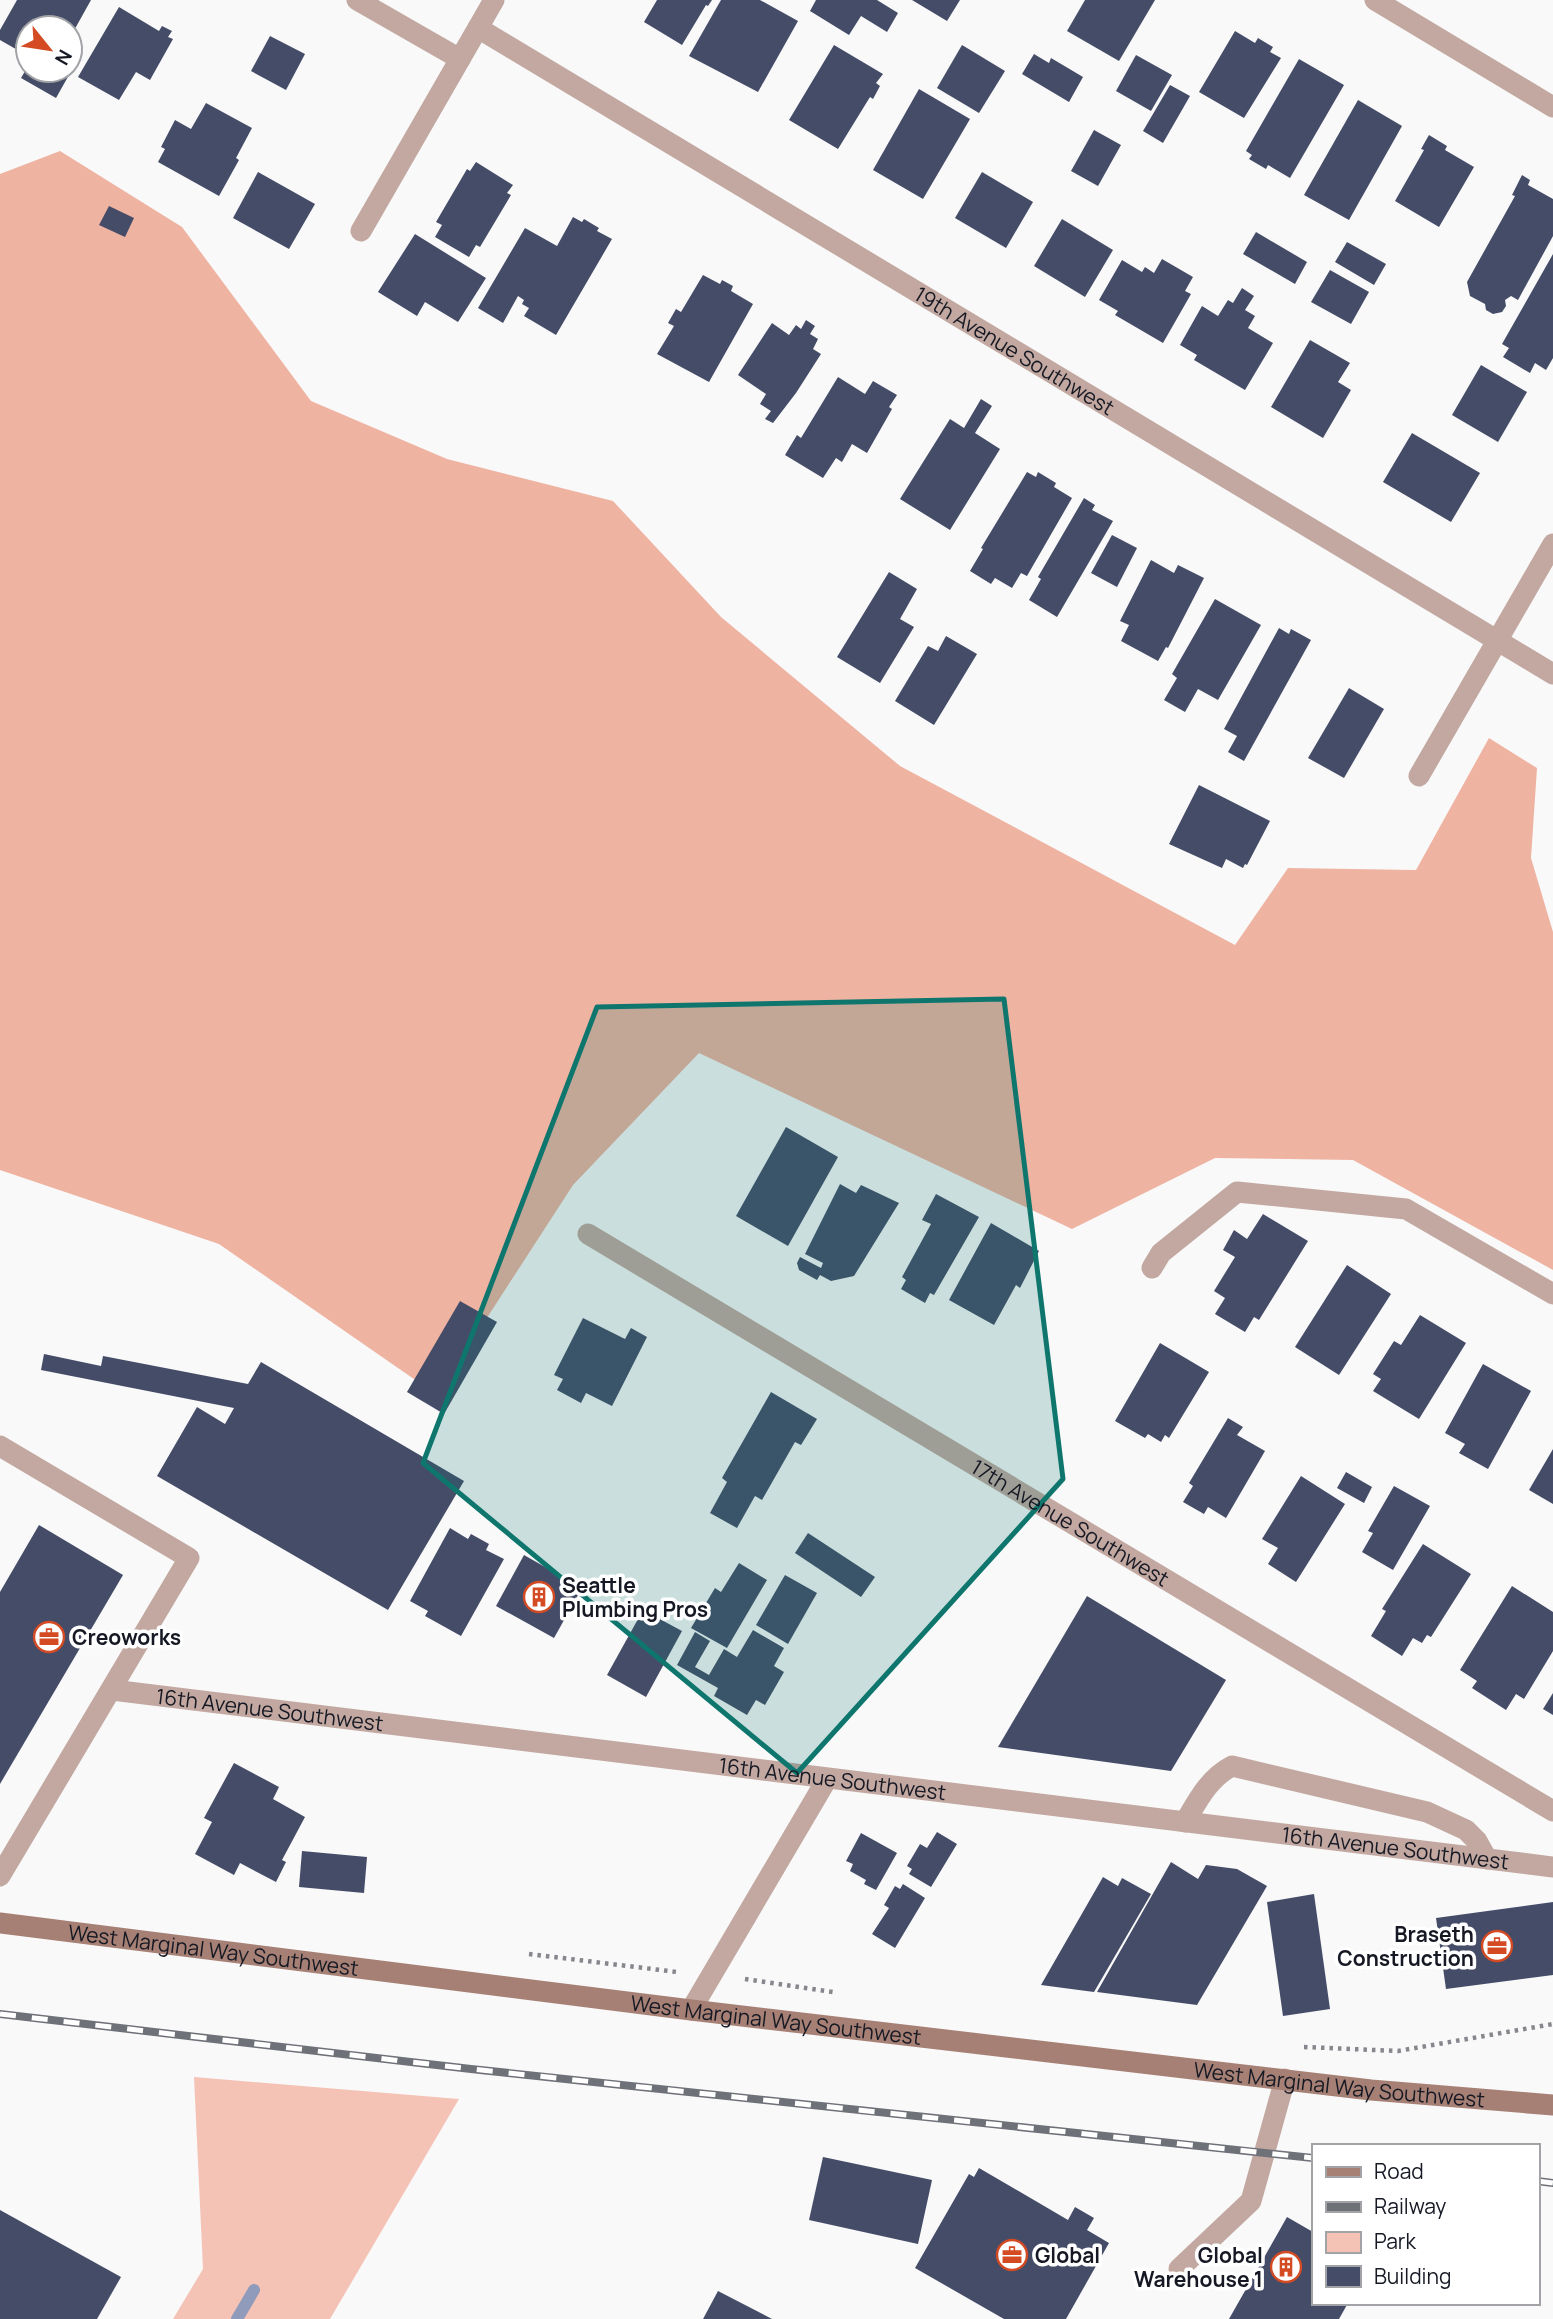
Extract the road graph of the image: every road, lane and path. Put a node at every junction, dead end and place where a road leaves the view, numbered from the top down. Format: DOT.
graph roads {
  1 [pos="357,0"];
  2 [pos="494,0"];
  3 [pos="1375,0"];
  4 [pos="478,28"];
  5 [pos="460,59"];
  6 [pos="1553,107"];
  7 [pos="361,231"];
  8 [pos="1553,544"];
  9 [pos="1497,639"];
  10 [pos="1553,674"];
  11 [pos="1419,776"];
  12 [pos="588,1234"];
  13 [pos="1152,1268"];
  14 [pos="1553,1294"];
  15 [pos="0,1446"];
  16 [pos="112,1690"];
  17 [pos="827,1779"];
  18 [pos="1553,1811"];
  19 [pos="1185,1822"];
  20 [pos="1487,1859"];
  21 [pos="1553,1867"];
  22 [pos="0,1876"];
  23 [pos="0,1923"];
  24 [pos="753,1980"];
  25 [pos="846,1993"];
  26 [pos="691,2010"];
  27 [pos="1553,2024"];
  28 [pos="1302,2047"];
  29 [pos="1285,2079"];
  30 [pos="1553,2105"];
  31 [pos="1179,2269"];
  1 -- 5 [label="street"];
  2 -- 4 [label="street"];
  3 -- 6 [label="street"];
  4 -- 5 [label="street"];
  4 -- 9 [label="street, 19th Avenue Southwest"];
  5 -- 7 [label="street"];
  8 -- 9 [label="street"];
  9 -- 10 [label="street, 19th Avenue Southwest"];
  9 -- 11 [label="street"];
  12 -- 18 [label="street, 17th Avenue Southwest"];
  13 -- 14 [label="street"];
  15 -- 16 [label="street"];
  16 -- 17 [label="street, 16th Avenue Southwest"];
  16 -- 22 [label="street"];
  17 -- 19 [label="street, 16th Avenue Southwest"];
  17 -- 26 [label="street"];
  19 -- 20 [label="street, 16th Avenue Southwest"];
  19 -- 20 [label="street"];
  20 -- 21 [label="street, 16th Avenue Southwest"];
  23 -- 26 [label="main road, West Marginal Way Southwest"];
  24 -- 25 [label="path"];
  26 -- 29 [label="main road, West Marginal Way Southwest"];
  27 -- 28 [label="path"];
  29 -- 30 [label="main road, West Marginal Way Southwest"];
  29 -- 31 [label="street"];
}
